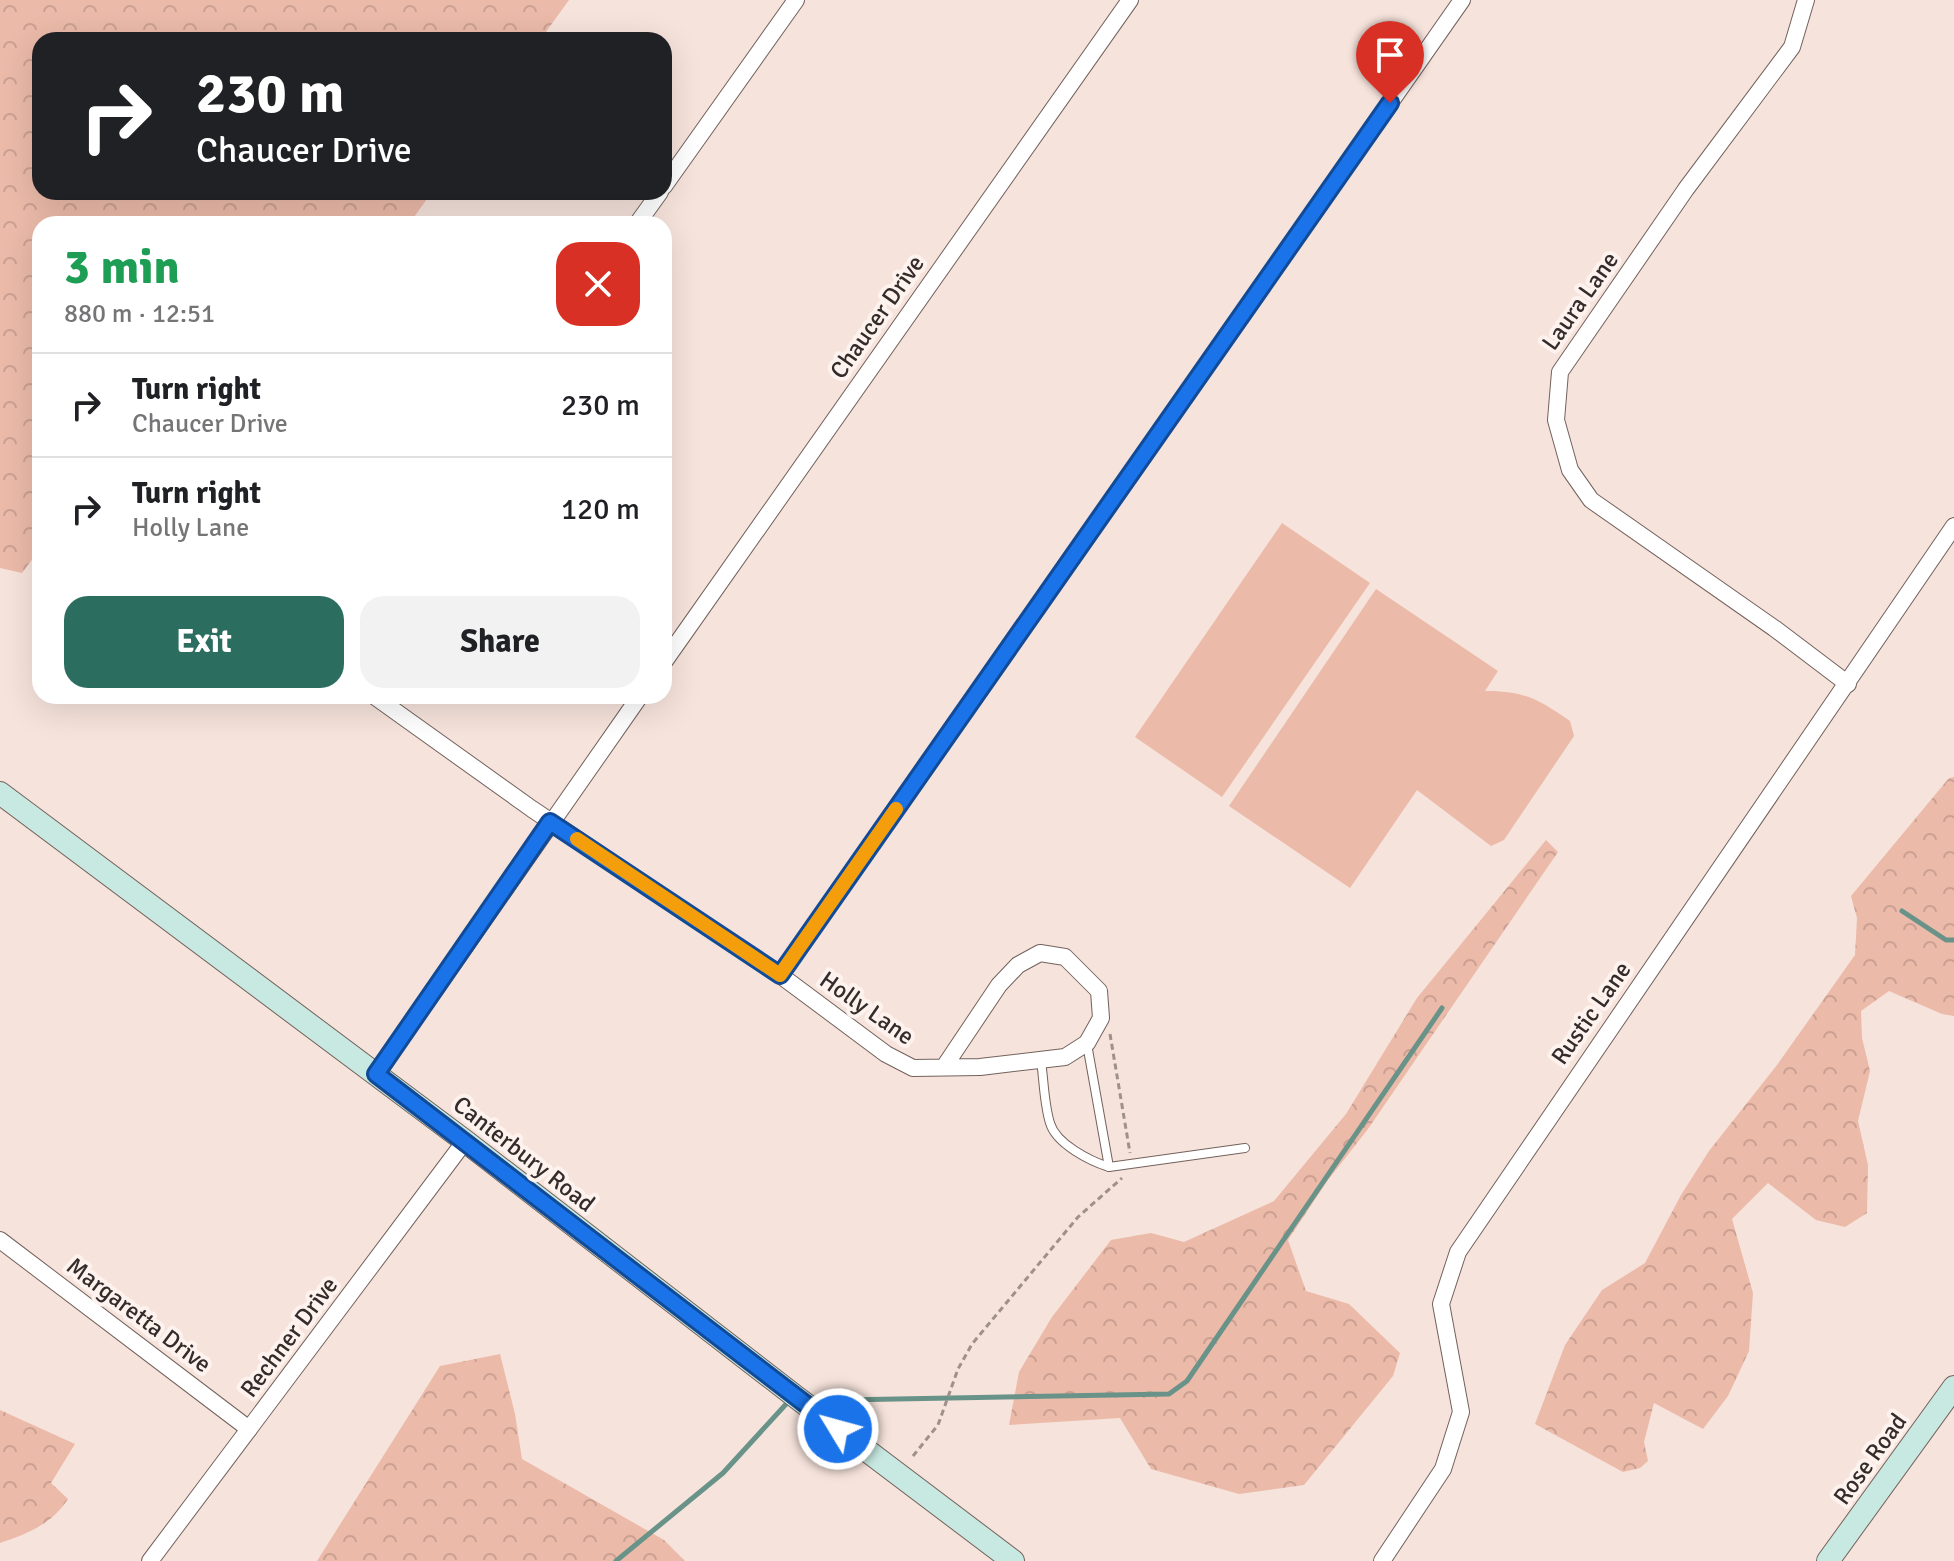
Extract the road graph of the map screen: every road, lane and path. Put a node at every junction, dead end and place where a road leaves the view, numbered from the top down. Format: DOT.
graph roads {
  1 [pos="796,0"];
  2 [pos="1130,0"];
  3 [pos="1462,0"];
  4 [pos="1806,0"];
  5 [pos="672,175"];
  6 [pos="1954,526"];
  7 [pos="672,651"];
  8 [pos="1848,684"];
  9 [pos="385,704"];
  10 [pos="634,704"];
  11 [pos="0,793"];
  12 [pos="550,822"];
  13 [pos="780,975"];
  14 [pos="1101,1018"];
  15 [pos="1087,1043"];
  16 [pos="1041,1061"];
  17 [pos="944,1067"];
  18 [pos="376,1074"];
  19 [pos="465,1141"];
  20 [pos="1245,1148"];
  21 [pos="1129,1164"];
  22 [pos="1109,1167"];
  23 [pos="0,1240"];
  24 [pos="1954,1387"];
  25 [pos="249,1429"];
  26 [pos="913,1456"];
  27 [pos="150,1561"];
  28 [pos="1013,1561"];
  29 [pos="1382,1561"];
  30 [pos="1828,1561"];
  1 -- 5 [label="street"];
  2 -- 7 [label="street, Chaucer Drive"];
  3 -- 13 [label="street"];
  4 -- 8 [label="street, Laura Lane"];
  6 -- 8 [label="street, Rustic Lane"];
  8 -- 29 [label="street, Rustic Lane"];
  9 -- 12 [label="street, Holly Lane"];
  10 -- 12 [label="street"];
  11 -- 18 [label="street, Canterbury Road"];
  12 -- 13 [label="street, Holly Lane"];
  12 -- 18 [label="street"];
  13 -- 17 [label="street, Holly Lane"];
  14 -- 15 [label="street"];
  14 -- 17 [label="street"];
  14 -- 21 [label="path"];
  15 -- 16 [label="street, Holly Lane"];
  15 -- 22 [label="lane"];
  16 -- 17 [label="street, Holly Lane"];
  16 -- 22 [label="lane"];
  18 -- 19 [label="street, Canterbury Road"];
  19 -- 25 [label="street, Rechner Drive"];
  19 -- 28 [label="street, Canterbury Road"];
  20 -- 21 [label="lane"];
  21 -- 22 [label="lane"];
  21 -- 26 [label="path"];
  23 -- 25 [label="street, Margaretta Drive"];
  24 -- 30 [label="street, Rose Road"];
  25 -- 27 [label="street, Rechner Drive"];
}
